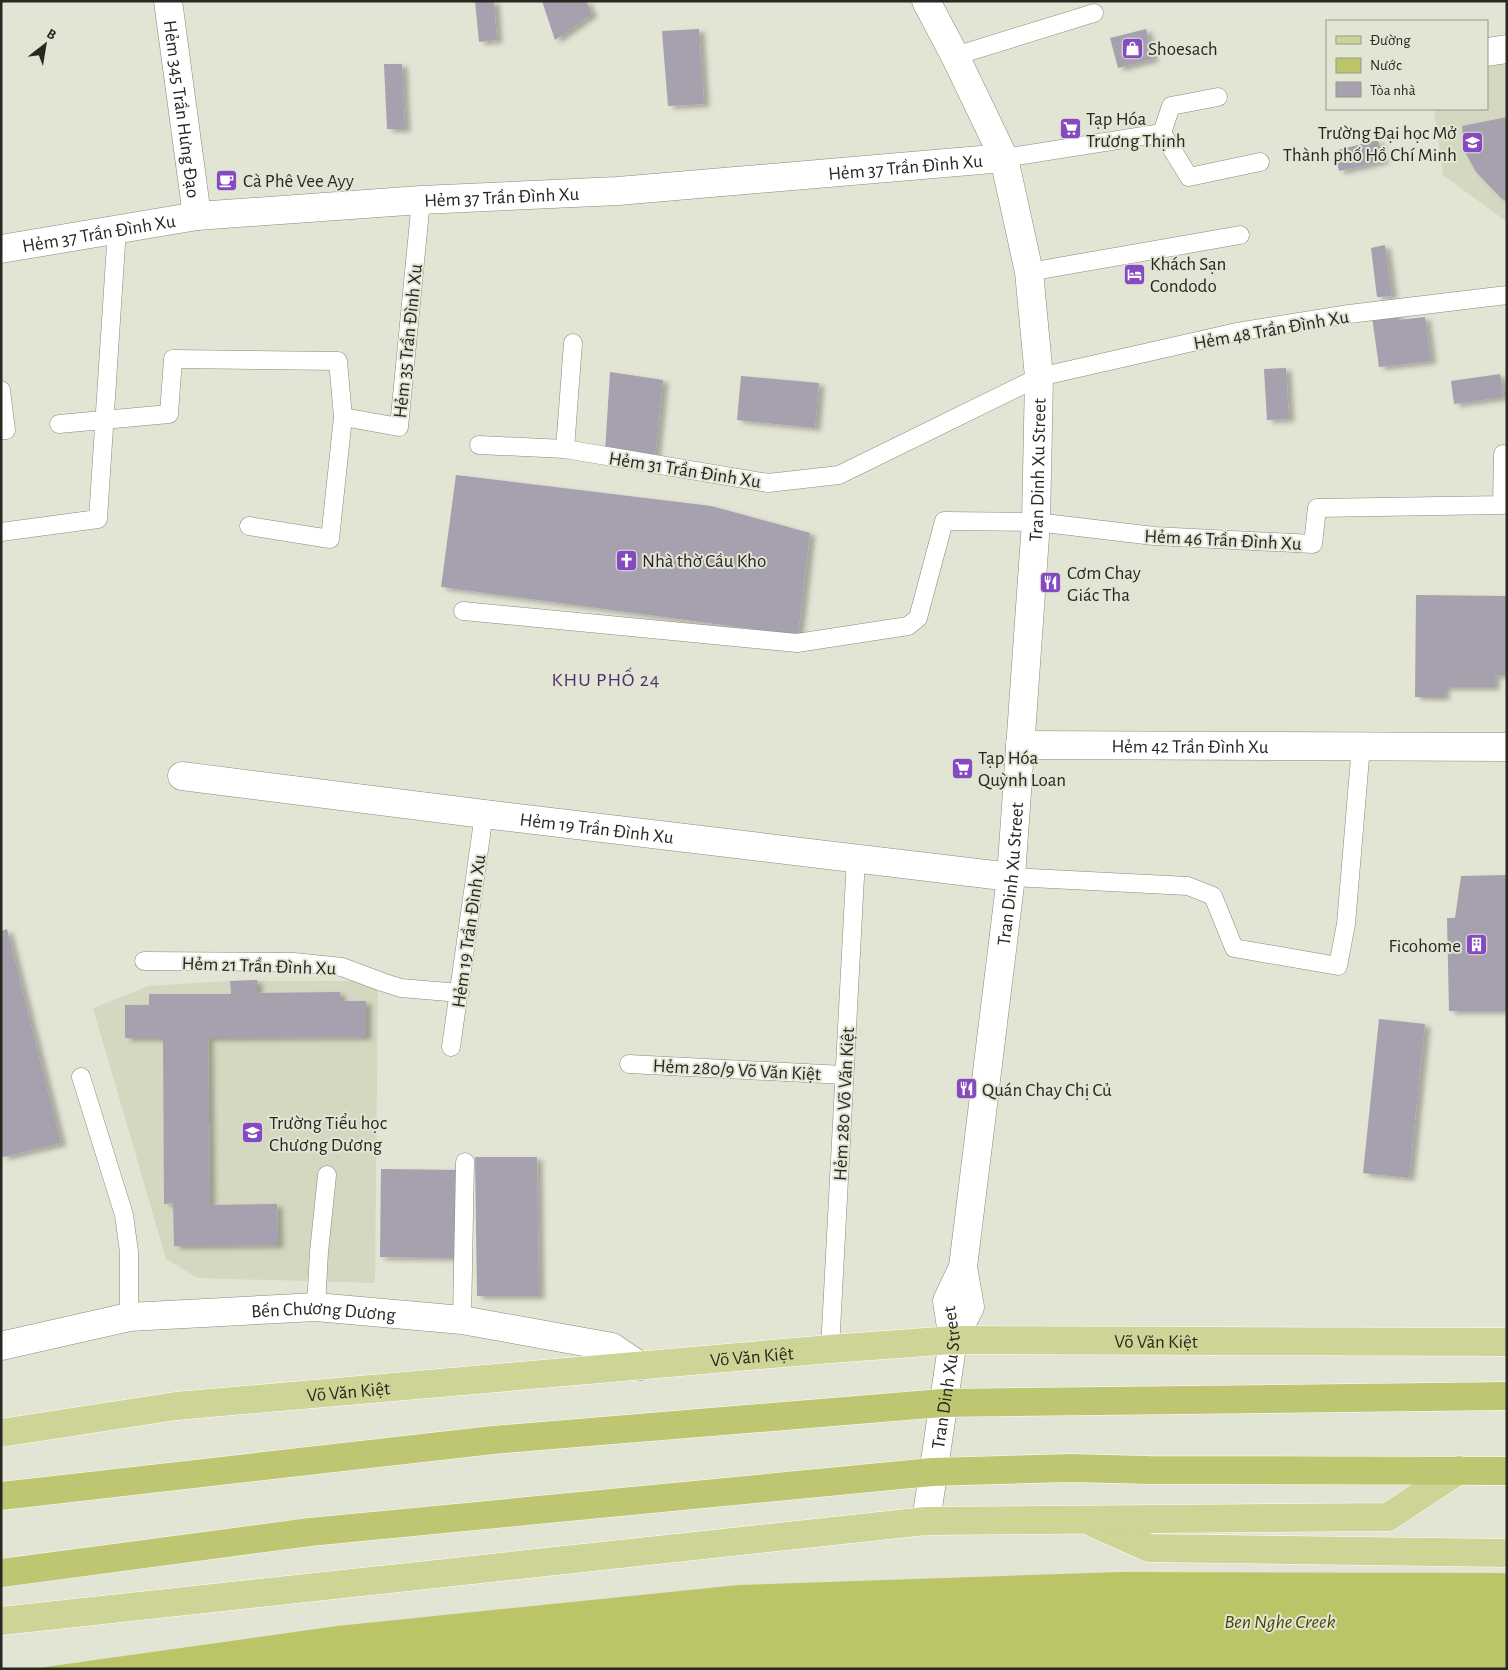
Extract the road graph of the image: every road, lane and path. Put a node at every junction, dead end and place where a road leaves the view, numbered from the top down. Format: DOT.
graph roads {
  1 [pos="168,1"];
  2 [pos="926,1"];
  3 [pos="1094,13"];
  4 [pos="1507,49"];
  5 [pos="1488,52"];
  6 [pos="955,56"];
  7 [pos="1218,97"];
  8 [pos="1162,132"];
  9 [pos="1004,158"];
  10 [pos="1260,162"];
  11 [pos="421,200"];
  12 [pos="197,216"];
  13 [pos="117,229"];
  14 [pos="1240,235"];
  15 [pos="1,249"];
  16 [pos="1029,272"];
  17 [pos="1507,295"];
  18 [pos="573,343"];
  19 [pos="1039,377"];
  20 [pos="1,390"];
  21 [pos="343,417"];
  22 [pos="105,419"];
  23 [pos="59,424"];
  24 [pos="1,430"];
  25 [pos="479,445"];
  26 [pos="565,449"];
  27 [pos="1507,454"];
  28 [pos="1036,522"];
  29 [pos="249,526"];
  30 [pos="1,532"];
  31 [pos="463,611"];
  32 [pos="1020,745"];
  33 [pos="1361,746"];
  34 [pos="1507,747"];
  35 [pos="182,776"];
  36 [pos="484,814"];
  37 [pos="856,858"];
  38 [pos="1011,877"];
  39 [pos="144,961"];
  40 [pos="460,993"];
  41 [pos="451,1047"];
  42 [pos="629,1064"];
  43 [pos="844,1075"];
  44 [pos="81,1076"];
  45 [pos="465,1162"];
  46 [pos="327,1175"];
  47 [pos="316,1307"];
  48 [pos="130,1317"];
  49 [pos="462,1320"];
  50 [pos="953,1340"];
  51 [pos="1507,1342"];
  52 [pos="1,1346"];
  53 [pos="830,1349"];
  54 [pos="640,1366"];
  55 [pos="1507,1396"];
  56 [pos="942,1403"];
  57 [pos="1,1433"];
  58 [pos="1459,1470"];
  59 [pos="1507,1471"];
  60 [pos="932,1472"];
  61 [pos="1,1496"];
  62 [pos="926,1520"];
  63 [pos="1086,1520"];
  64 [pos="1507,1553"];
  65 [pos="1,1572"];
  66 [pos="1,1621"];
  1 -- 12 [label="street, Hẻm 345 Trần Hưng Ðạo"];
  2 -- 6 [label="street, Tran Dinh Xu Street"];
  3 -- 6 [label="lane"];
  4 -- 5 [label="street"];
  6 -- 9 [label="street, Tran Dinh Xu Street"];
  7 -- 8 [label="lane"];
  8 -- 9 [label="lane"];
  8 -- 10 [label="lane"];
  9 -- 11 [label="street, Hẻm 37 Trần Ðình Xu"];
  9 -- 16 [label="street, Tran Dinh Xu Street"];
  11 -- 12 [label="street, Hẻm 37 Trần Ðình Xu"];
  11 -- 21 [label="lane, Hẻm 35 Trần Đình Xu"];
  12 -- 13 [label="street, Hẻm 37 Trần Ðình Xu"];
  13 -- 15 [label="street, Hẻm 37 Trần Ðình Xu"];
  13 -- 22 [label="lane"];
  14 -- 16 [label="lane"];
  16 -- 19 [label="street, Tran Dinh Xu Street"];
  17 -- 19 [label="lane, Hẻm 48 Trần Ðình Xu"];
  18 -- 26 [label="lane"];
  19 -- 26 [label="lane, Hẻm 31 Trần Đinh Xu"];
  19 -- 28 [label="street, Tran Dinh Xu Street"];
  20 -- 24 [label="lane"];
  21 -- 22 [label="lane"];
  21 -- 29 [label="lane"];
  22 -- 23 [label="lane"];
  22 -- 30 [label="lane"];
  25 -- 26 [label="lane, Hẻm 31 Trần Đinh Xu"];
  27 -- 28 [label="lane, Hẻm 46 Trần Ðình Xu"];
  28 -- 31 [label="lane"];
  28 -- 32 [label="street, Tran Dinh Xu Street"];
  32 -- 33 [label="street, Hẻm 42 Trần Ðình Xu"];
  32 -- 38 [label="street, Tran Dinh Xu Street"];
  33 -- 34 [label="street, Hẻm 42 Trần Ðình Xu"];
  33 -- 38 [label="lane"];
  35 -- 36 [label="street, Hẻm 19 Trần Ðình Xu"];
  36 -- 37 [label="street, Hẻm 19 Trần Ðình Xu"];
  36 -- 40 [label="lane, Hẻm 19 Trần Đình Xu"];
  37 -- 38 [label="street, Hẻm 19 Trần Ðình Xu"];
  37 -- 43 [label="lane, Hẻm 280 Võ Văn Kiệt"];
  38 -- 50 [label="street, Tran Dinh Xu Street"];
  39 -- 40 [label="lane, Hẻm 21 Trần Đình Xu"];
  40 -- 41 [label="lane, Hẻm 19 Trần Đình Xu"];
  42 -- 43 [label="lane, Hẻm 280/9 Võ Văn Kiệt"];
  43 -- 53 [label="lane, Hẻm 280 Võ Văn Kiệt"];
  44 -- 48 [label="lane"];
  45 -- 49 [label="lane"];
  46 -- 47 [label="lane"];
  47 -- 48 [label="street, Bến Chương Dương"];
  47 -- 49 [label="street, Bến Chương Dương"];
  48 -- 52 [label="street, Bến Chương Dương"];
  49 -- 54 [label="street, Bến Chương Dương"];
  50 -- 51 [label="main road, Võ Văn Kiệt"];
  50 -- 53 [label="main road, Võ Văn Kiệt"];
  50 -- 56 [label="street, Tran Dinh Xu Street"];
  53 -- 54 [label="main road, Võ Văn Kiệt"];
  54 -- 57 [label="main road, Võ Văn Kiệt"];
  55 -- 56 [label="highway"];
  56 -- 60 [label="street, Tran Dinh Xu Street"];
  56 -- 61 [label="highway"];
  58 -- 59 [label="highway"];
  58 -- 60 [label="highway"];
  58 -- 63 [label="main road"];
  60 -- 62 [label="street, Tran Dinh Xu Street"];
  60 -- 65 [label="highway"];
  62 -- 63 [label="main road"];
  62 -- 66 [label="main road"];
  63 -- 64 [label="main road"];
}
